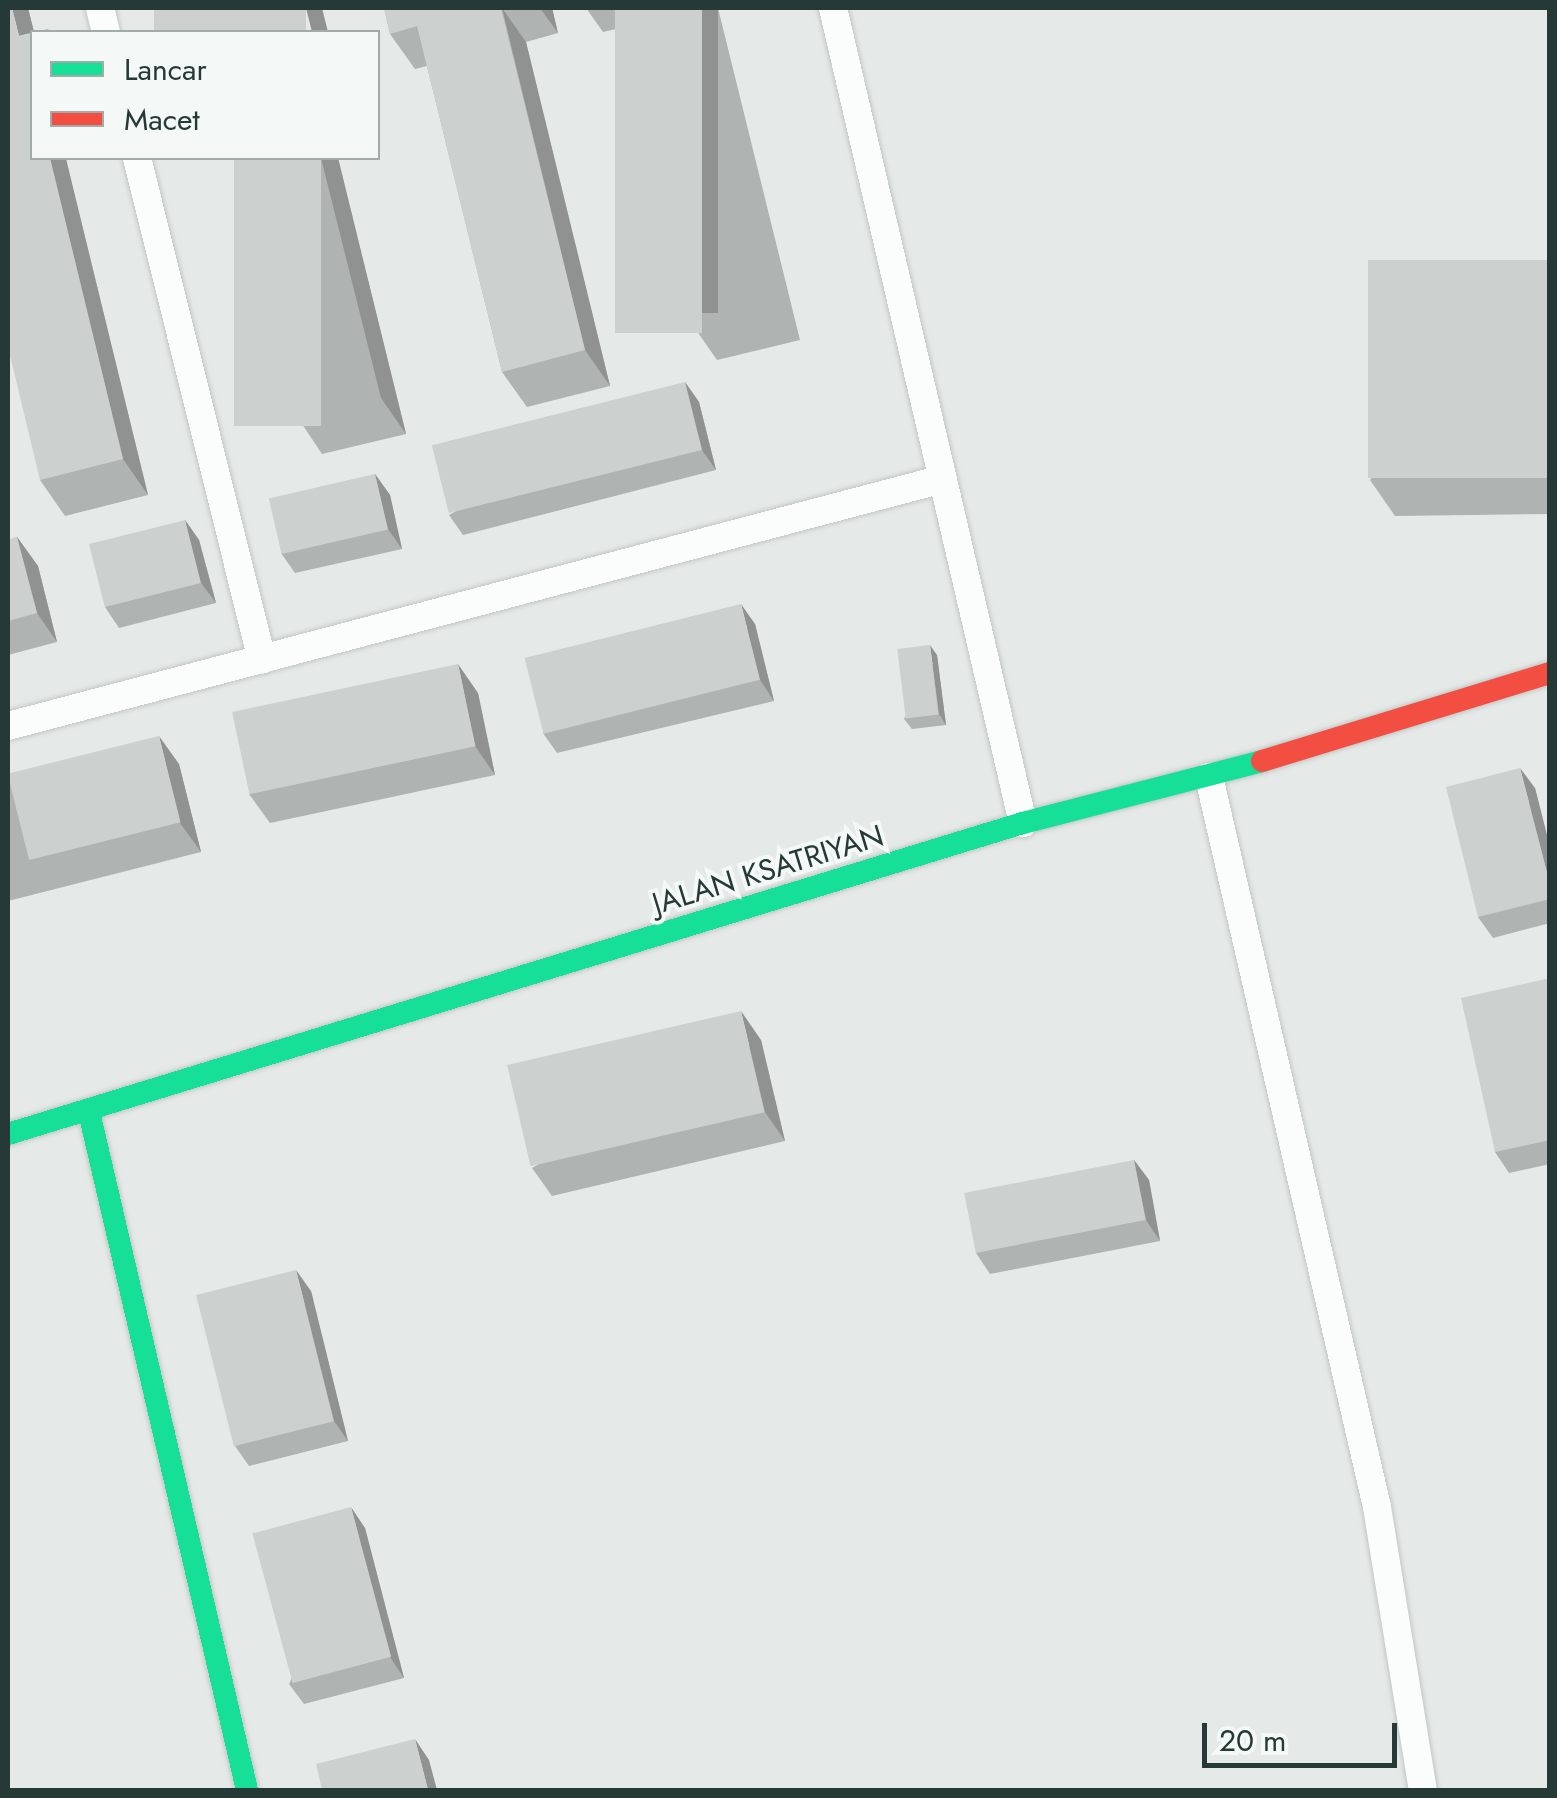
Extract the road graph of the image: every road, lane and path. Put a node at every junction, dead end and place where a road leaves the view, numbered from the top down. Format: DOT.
graph roads {
  1 [pos="833,8"];
  2 [pos="137,160"];
  3 [pos="939,480"];
  4 [pos="262,660"];
  5 [pos="1550,673"];
  6 [pos="8,726"];
  7 [pos="1209,777"];
  8 [pos="1023,823"];
  9 [pos="89,1112"];
  10 [pos="8,1134"];
  11 [pos="247,1790"];
  12 [pos="1422,1790"];
  1 -- 3 [label="lane"];
  2 -- 4 [label="lane"];
  3 -- 4 [label="lane"];
  3 -- 8 [label="lane"];
  4 -- 6 [label="lane"];
  5 -- 7 [label="street, JALAN KSATRIYAN"];
  7 -- 8 [label="street, JALAN KSATRIYAN"];
  7 -- 12 [label="lane"];
  8 -- 9 [label="street, JALAN KSATRIYAN"];
  9 -- 10 [label="street, JALAN KSATRIYAN"];
  9 -- 11 [label="street"];
}
